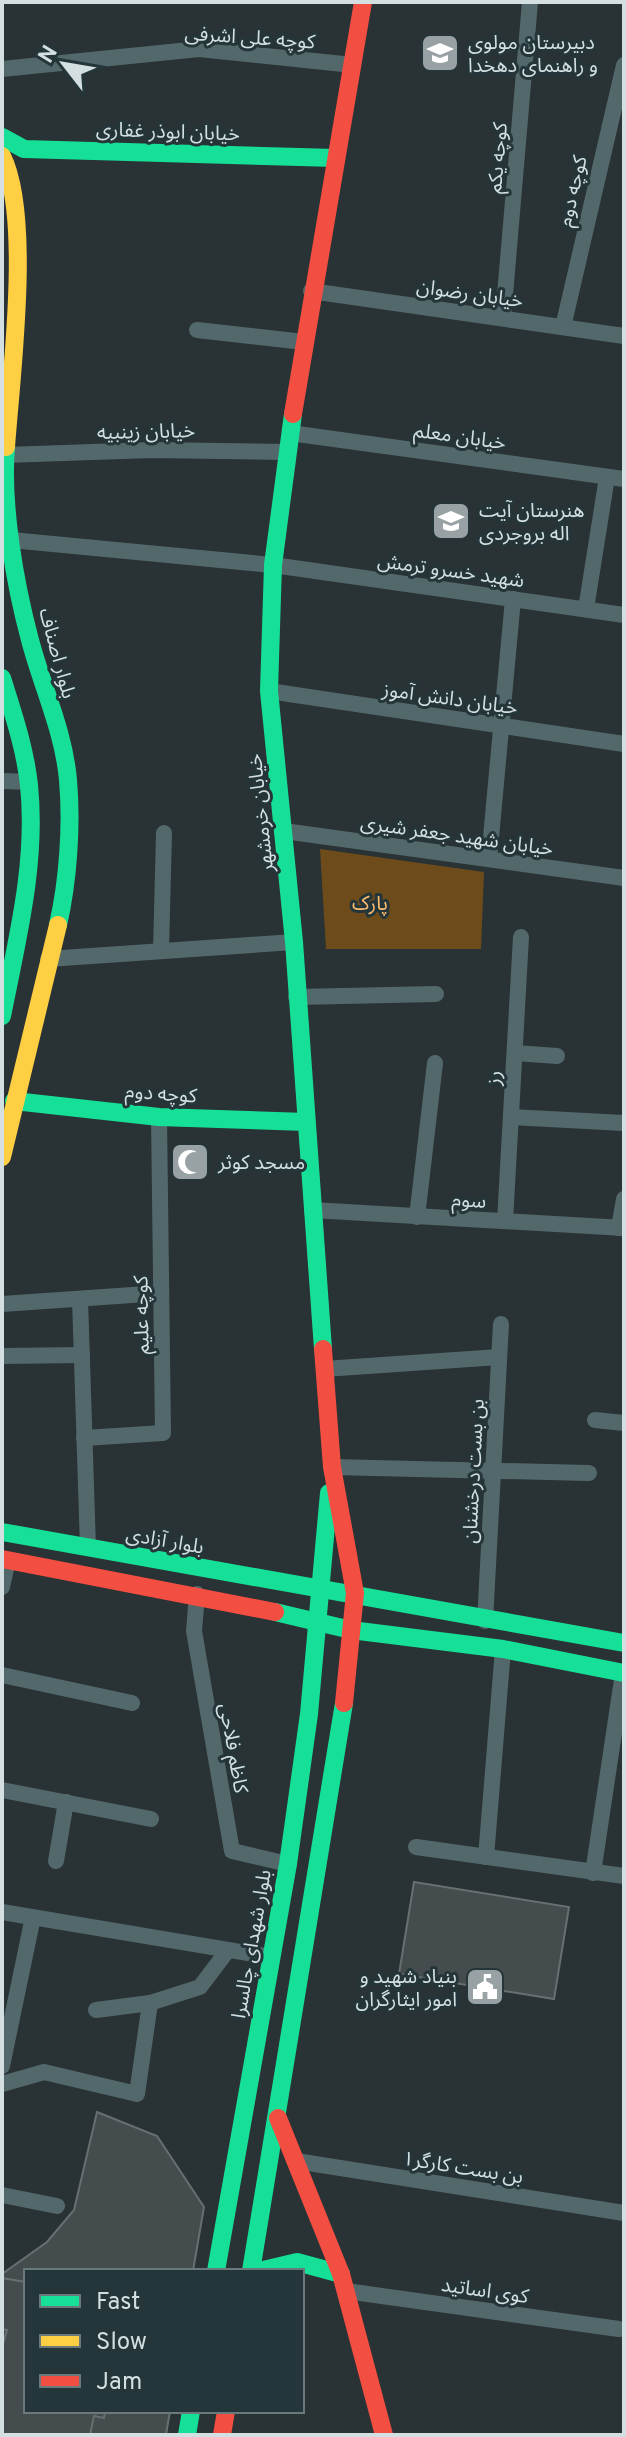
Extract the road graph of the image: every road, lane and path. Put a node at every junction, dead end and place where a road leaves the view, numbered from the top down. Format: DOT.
graph roads {
  1 [pos="363,2"];
  2 [pos="530,2"];
  3 [pos="353,65"];
  4 [pos="624,65"];
  5 [pos="2,69"];
  6 [pos="2,137"];
  7 [pos="2,156"];
  8 [pos="335,158"];
  9 [pos="311,291"];
  10 [pos="503,318"];
  11 [pos="563,327"];
  12 [pos="197,330"];
  13 [pos="624,336"];
  14 [pos="304,342"];
  15 [pos="290,433"];
  16 [pos="287,452"];
  17 [pos="5,455"];
  18 [pos="616,478"];
  19 [pos="11,540"];
  20 [pos="273,565"];
  21 [pos="513,599"];
  22 [pos="586,609"];
  23 [pos="624,615"];
  24 [pos="2,678"];
  25 [pos="269,691"];
  26 [pos="501,725"];
  27 [pos="624,744"];
  28 [pos="2,781"];
  29 [pos="29,782"];
  30 [pos="284,831"];
  31 [pos="164,833"];
  32 [pos="489,859"];
  33 [pos="624,878"];
  34 [pos="521,937"];
  35 [pos="294,942"];
  36 [pos="161,951"];
  37 [pos="8,958"];
  38 [pos="48,959"];
  39 [pos="436,994"];
  40 [pos="296,997"];
  41 [pos="2,1016"];
  42 [pos="515,1053"];
  43 [pos="557,1056"];
  44 [pos="435,1063"];
  45 [pos="14,1101"];
  46 [pos="159,1117"];
  47 [pos="511,1117"];
  48 [pos="306,1122"];
  49 [pos="624,1123"];
  50 [pos="2,1157"];
  51 [pos="624,1199"];
  52 [pos="312,1210"];
  53 [pos="417,1217"];
  54 [pos="505,1221"];
  55 [pos="622,1228"];
  56 [pos="161,1293"];
  57 [pos="80,1299"];
  58 [pos="2,1304"];
  59 [pos="501,1324"];
  60 [pos="82,1355"];
  61 [pos="2,1356"];
  62 [pos="499,1357"];
  63 [pos="324,1369"];
  64 [pos="595,1420"];
  65 [pos="624,1423"];
  66 [pos="84,1438"];
  67 [pos="332,1467"];
  68 [pos="493,1470"];
  69 [pos="589,1473"];
  70 [pos="2,1532"];
  71 [pos="88,1548"];
  72 [pos="5,1559"];
  73 [pos="227,1573"];
  74 [pos="2,1587"];
  75 [pos="320,1588"];
  76 [pos="355,1593"];
  77 [pos="197,1594"];
  78 [pos="222,1599"];
  79 [pos="457,1614"];
  80 [pos="485,1621"];
  81 [pos="315,1623"];
  82 [pos="351,1630"];
  83 [pos="624,1643"];
  84 [pos="453,1644"];
  85 [pos="503,1649"];
  86 [pos="623,1673"];
  87 [pos="2,1675"];
  88 [pos="132,1703"];
  89 [pos="309,1714"];
  90 [pos="342,1723"];
  91 [pos="2,1790"];
  92 [pos="66,1802"];
  93 [pos="151,1819"];
  94 [pos="416,1847"];
  95 [pos="486,1857"];
  96 [pos="56,1861"];
  97 [pos="288,1864"];
  98 [pos="593,1873"];
  99 [pos="624,1876"];
  100 [pos="2,1912"];
  101 [pos="33,1917"];
  102 [pos="228,1950"];
  103 [pos="271,1957"];
  104 [pos="150,2003"];
  105 [pos="96,2010"];
  106 [pos="2,2066"];
  107 [pos="2,2084"];
  108 [pos="278,2118"];
  109 [pos="296,2161"];
  110 [pos="2,2195"];
  111 [pos="57,2206"];
  112 [pos="624,2213"];
  113 [pos="216,2269"];
  114 [pos="251,2269"];
  115 [pos="267,2269"];
  116 [pos="344,2283"];
  117 [pos="619,2329"];
  118 [pos="191,2413"];
  119 [pos="226,2413"];
  120 [pos="187,2435"];
  121 [pos="222,2435"];
  122 [pos="384,2435"];
  1 -- 3 [label="main road, خیابان خرمشهر"];
  2 -- 10 [label="street, کوچه یکم"];
  3 -- 5 [label="street, کوچه علی اشرفی"];
  3 -- 8 [label="main road, خیابان خرمشهر"];
  4 -- 11 [label="street, کوچه دوم"];
  6 -- 8 [label="main road, خیابان ابوذر غفاری"];
  7 -- 17 [label="main road, بلوار اصناف"];
  8 -- 9 [label="main road, خیابان خرمشهر"];
  9 -- 10 [label="street, خیابان رضوان"];
  9 -- 14 [label="main road, خیابان خرمشهر"];
  10 -- 11 [label="street, خیابان رضوان"];
  11 -- 13 [label="street, خیابان رضوان"];
  12 -- 14 [label="street"];
  14 -- 15 [label="main road, خیابان خرمشهر"];
  15 -- 16 [label="main road, خیابان خرمشهر"];
  15 -- 18 [label="street, خیابان معلم"];
  16 -- 17 [label="street, خیابان زینبیه"];
  16 -- 20 [label="main road, خیابان خرمشهر"];
  17 -- 19 [label="main road, بلوار اصناف"];
  18 -- 22 [label="street"];
  19 -- 20 [label="street, شهید خسرو ترمش"];
  19 -- 38 [label="main road, بلوار اصناف"];
  20 -- 21 [label="street, شهید خسرو ترمش"];
  20 -- 25 [label="main road, خیابان خرمشهر"];
  21 -- 22 [label="street, شهید خسرو ترمش"];
  21 -- 26 [label="street"];
  22 -- 23 [label="street, شهید خسرو ترمش"];
  24 -- 29 [label="main road"];
  25 -- 26 [label="street, خیابان دانش آموز"];
  25 -- 30 [label="main road, خیابان خرمشهر"];
  26 -- 27 [label="street, خیابان دانش آموز"];
  26 -- 32 [label="street"];
  28 -- 29 [label="street"];
  29 -- 37 [label="main road"];
  30 -- 32 [label="street, خیابان شهید جعفر شیری"];
  30 -- 35 [label="main road, خیابان خرمشهر"];
  31 -- 36 [label="street"];
  32 -- 33 [label="street, خیابان شهید جعفر شیری"];
  34 -- 42 [label="street, رز"];
  35 -- 36 [label="street"];
  35 -- 40 [label="main road, خیابان خرمشهر"];
  36 -- 38 [label="street"];
  37 -- 41 [label="main road"];
  38 -- 45 [label="main road, بلوار اصناف"];
  39 -- 40 [label="street"];
  40 -- 48 [label="main road, خیابان خرمشهر"];
  42 -- 43 [label="street"];
  42 -- 47 [label="street, رز"];
  44 -- 53 [label="street"];
  45 -- 46 [label="main road, کوچه دوم"];
  45 -- 50 [label="main road, بلوار اصناف"];
  46 -- 48 [label="main road, کوچه دوم"];
  46 -- 56 [label="street, کوچه علیم"];
  47 -- 49 [label="street"];
  47 -- 54 [label="street, رز"];
  48 -- 52 [label="main road, خیابان خرمشهر"];
  51 -- 55 [label="street"];
  52 -- 53 [label="street, سوم"];
  52 -- 63 [label="main road, خیابان خرمشهر"];
  53 -- 54 [label="street, سوم"];
  54 -- 55 [label="street, سوم"];
  56 -- 57 [label="street"];
  56 -- 66 [label="street, کوچه علیم"];
  57 -- 58 [label="street"];
  57 -- 60 [label="street"];
  59 -- 62 [label="street, بن بست درخشنان"];
  60 -- 61 [label="street"];
  60 -- 66 [label="street"];
  62 -- 63 [label="street"];
  62 -- 68 [label="street, بن بست درخشنان"];
  63 -- 67 [label="main road, خیابان خرمشهر"];
  64 -- 65 [label="street"];
  66 -- 71 [label="street"];
  67 -- 68 [label="street"];
  67 -- 75 [label="main road, خیابان خرمشهر"];
  67 -- 76 [label="main road, خیابان خرمشهر"];
  68 -- 69 [label="street"];
  68 -- 80 [label="street, بن بست درخشنان"];
  70 -- 71 [label="main road, بلوار آزادی"];
  71 -- 73 [label="main road, بلوار آزادی"];
  72 -- 74 [label="street"];
  72 -- 77 [label="main road"];
  73 -- 75 [label="main road, بلوار آزادی"];
  73 -- 78 [label="main road"];
  75 -- 76 [label="main road, بلوار آزادی"];
  75 -- 81 [label="main road, خیابان خرمشهر"];
  76 -- 79 [label="main road"];
  76 -- 82 [label="main road, خیابان خرمشهر"];
  77 -- 78 [label="main road"];
  77 -- 97 [label="street, کاظم فلاحی"];
  78 -- 81 [label="main road"];
  79 -- 80 [label="main road"];
  79 -- 84 [label="main road"];
  80 -- 83 [label="main road"];
  81 -- 82 [label="main road"];
  81 -- 89 [label="main road, بلوار شهدای چالسرا"];
  82 -- 84 [label="main road"];
  82 -- 90 [label="main road"];
  84 -- 85 [label="main road"];
  85 -- 86 [label="main road"];
  85 -- 95 [label="street"];
  86 -- 98 [label="street"];
  87 -- 88 [label="street"];
  89 -- 90 [label="main road"];
  89 -- 97 [label="main road, بلوار شهدای چالسرا"];
  90 -- 108 [label="main road"];
  91 -- 92 [label="street"];
  92 -- 93 [label="street"];
  92 -- 96 [label="street"];
  94 -- 95 [label="street"];
  95 -- 98 [label="street"];
  97 -- 103 [label="main road, بلوار شهدای چالسرا"];
  98 -- 99 [label="street"];
  100 -- 101 [label="street"];
  101 -- 102 [label="street"];
  101 -- 106 [label="street"];
  102 -- 103 [label="street"];
  102 -- 104 [label="street"];
  103 -- 113 [label="main road, بلوار شهدای چالسرا"];
  104 -- 105 [label="street"];
  104 -- 107 [label="street"];
  108 -- 109 [label="main road"];
  108 -- 114 [label="main road"];
  109 -- 112 [label="street, بن بست کارگر۱"];
  109 -- 116 [label="main road"];
  110 -- 111 [label="street"];
  115 -- 116 [label="main road"];
  116 -- 117 [label="street, کوی اساتید"];
  116 -- 122 [label="main road"];
  118 -- 120 [label="main road"];
  119 -- 121 [label="main road"];
}
